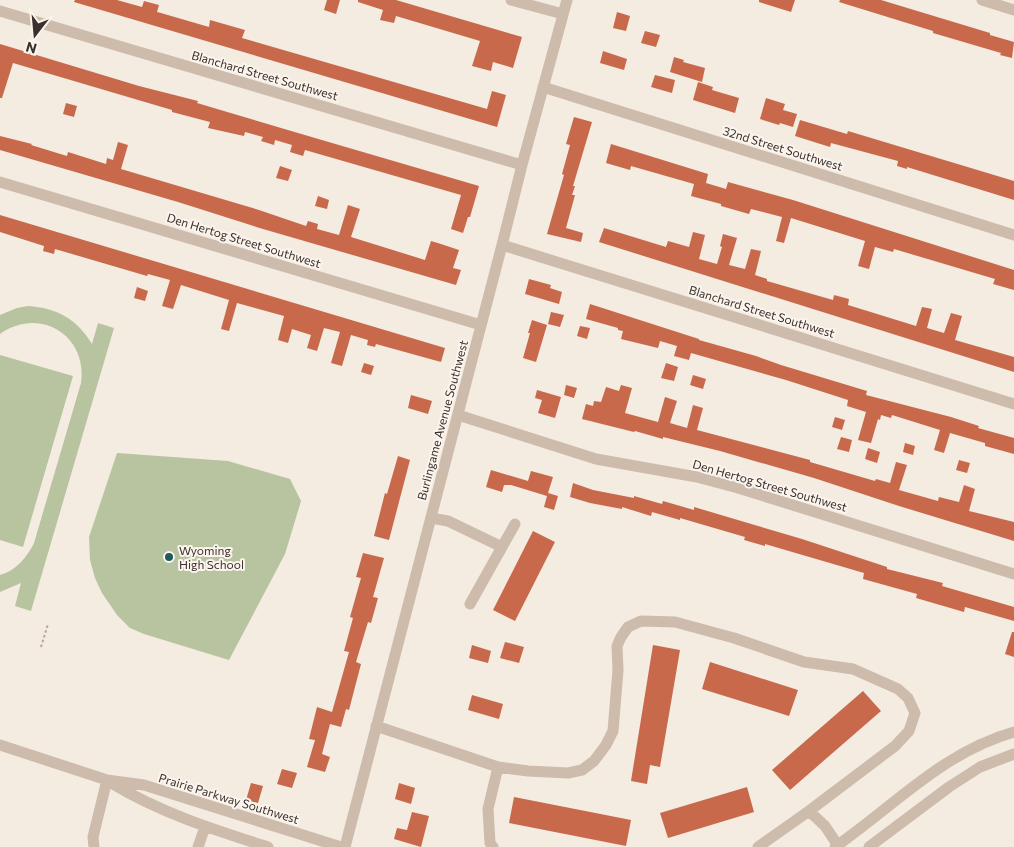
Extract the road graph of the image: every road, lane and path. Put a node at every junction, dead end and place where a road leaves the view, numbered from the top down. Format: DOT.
graph roads {
  1 [pos="510,0"];
  2 [pos="567,0"];
  3 [pos="982,0"];
  4 [pos="1014,10"];
  5 [pos="0,11"];
  6 [pos="563,14"];
  7 [pos="543,87"];
  8 [pos="522,165"];
  9 [pos="0,182"];
  10 [pos="1014,235"];
  11 [pos="502,245"];
  12 [pos="481,325"];
  13 [pos="1014,404"];
  14 [pos="458,415"];
  15 [pos="431,518"];
  16 [pos="516,524"];
  17 [pos="502,547"];
  18 [pos="1014,574"];
  19 [pos="470,604"];
  20 [pos="48,624"];
  21 [pos="41,647"];
  22 [pos="376,726"];
  23 [pos="1014,732"];
  24 [pos="0,745"];
  25 [pos="1014,754"];
  26 [pos="498,766"];
  27 [pos="107,780"];
  28 [pos="809,811"];
  29 [pos="205,826"];
  30 [pos="250,844"];
  31 [pos="93,845"];
  32 [pos="837,846"];
  33 [pos="198,847"];
  34 [pos="268,847"];
  35 [pos="341,847"];
  36 [pos="345,847"];
  37 [pos="493,847"];
  38 [pos="758,847"];
  39 [pos="869,847"];
  1 -- 6 [label="street"];
  2 -- 6 [label="street, Burlingame Avenue Southwest"];
  3 -- 4 [label="street"];
  5 -- 8 [label="street, Blanchard Street Southwest"];
  6 -- 7 [label="street, Burlingame Avenue Southwest"];
  7 -- 8 [label="street, Burlingame Avenue Southwest"];
  7 -- 10 [label="street, 32nd Street Southwest"];
  8 -- 11 [label="street, Burlingame Avenue Southwest"];
  9 -- 12 [label="street, Den Hertog Street Southwest"];
  11 -- 12 [label="street, Burlingame Avenue Southwest"];
  11 -- 13 [label="street, Blanchard Street Southwest"];
  12 -- 14 [label="street, Burlingame Avenue Southwest"];
  14 -- 15 [label="street, Burlingame Avenue Southwest"];
  14 -- 18 [label="street, Den Hertog Street Southwest"];
  15 -- 17 [label="street"];
  15 -- 22 [label="street, Burlingame Avenue Southwest"];
  16 -- 17 [label="street"];
  17 -- 19 [label="street"];
  20 -- 21 [label="path"];
  22 -- 26 [label="street"];
  22 -- 36 [label="street, Burlingame Avenue Southwest"];
  23 -- 32 [label="street"];
  24 -- 27 [label="street, Prairie Parkway Southwest"];
  25 -- 39 [label="street"];
  26 -- 28 [label="street"];
  26 -- 37 [label="street"];
  27 -- 29 [label="street, Prairie Parkway Southwest"];
  27 -- 31 [label="street"];
  27 -- 35 [label="street, Prairie Parkway Southwest"];
  28 -- 32 [label="street"];
  28 -- 38 [label="street"];
  29 -- 30 [label="street, Prairie Parkway Southwest"];
  29 -- 33 [label="street"];
  30 -- 34 [label="street, Prairie Parkway Southwest"];
}
